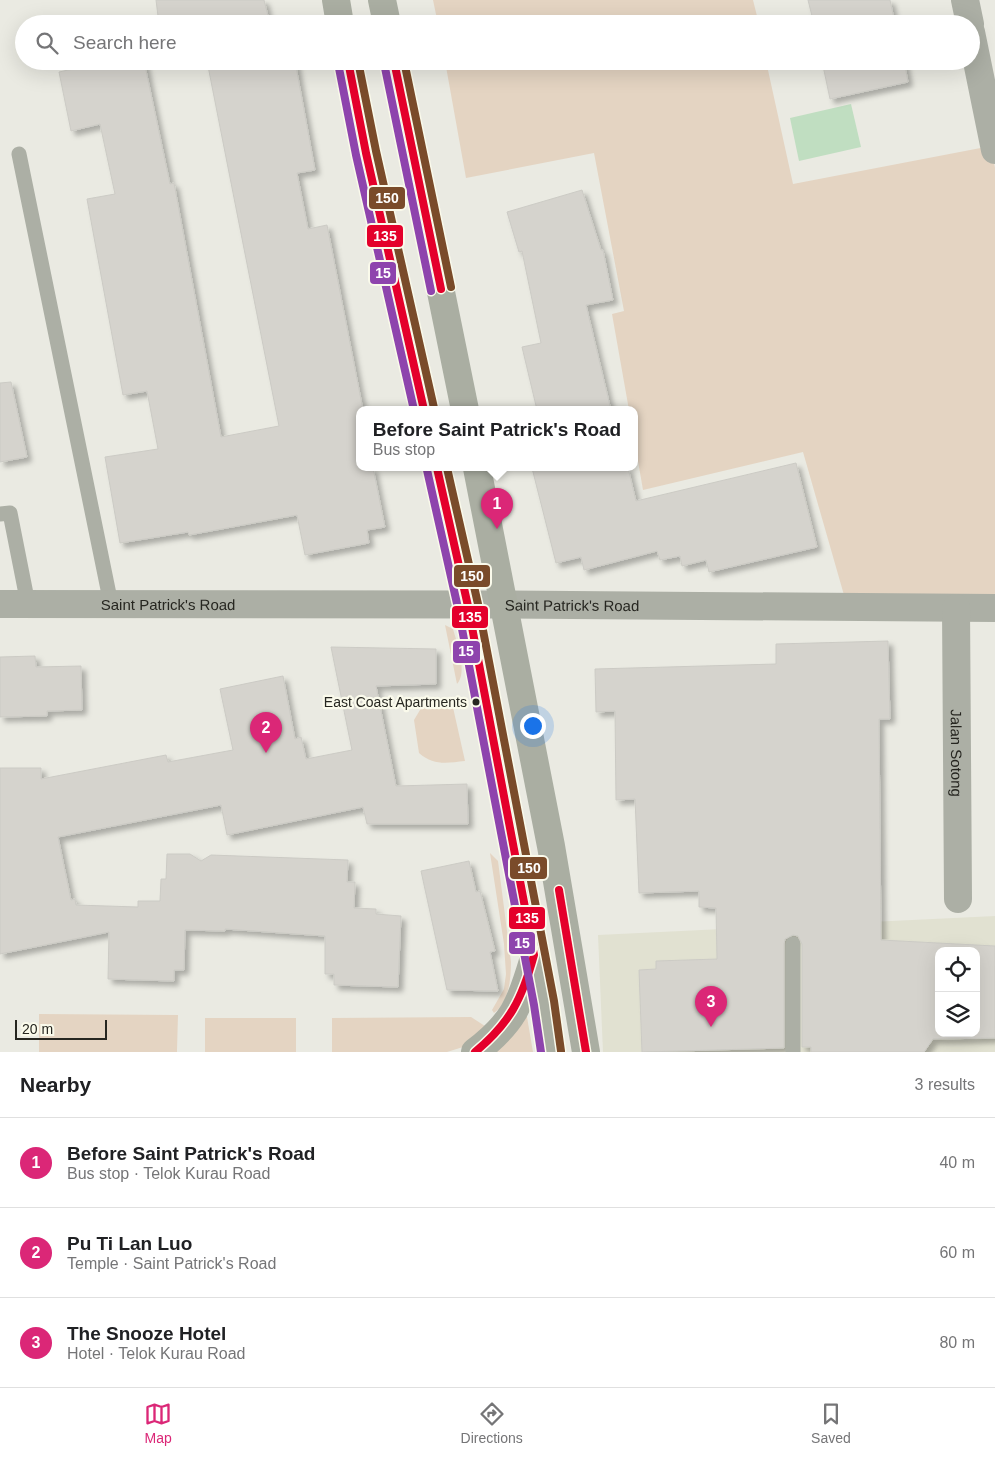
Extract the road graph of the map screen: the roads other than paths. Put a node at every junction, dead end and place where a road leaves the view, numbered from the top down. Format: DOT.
graph roads {
  1 [pos="336,0"];
  2 [pos="382,0"];
  3 [pos="965,0"];
  4 [pos="338,15"];
  5 [pos="385,15"];
  6 [pos="968,15"];
  7 [pos="350,70"];
  8 [pos="396,70"];
  9 [pos="979,70"];
  10 [pos="995,150"];
  11 [pos="19,154"];
  12 [pos="423,406"];
  13 [pos="464,406"];
  14 [pos="438,471"];
  15 [pos="478,471"];
  16 [pos="0,514"];
  17 [pos="0,604"];
  18 [pos="28,604"];
  19 [pos="112,604"];
  20 [pos="504,605"];
  21 [pos="468,606"];
  22 [pos="956,608"];
  23 [pos="995,608"];
  24 [pos="958,898"];
  25 [pos="793,944"];
  26 [pos="534,955"];
  27 [pos="475,1052"];
  28 [pos="551,1052"];
  29 [pos="586,1052"];
  30 [pos="793,1052"];
  1 -- 4 [label="street"];
  2 -- 5 [label="street"];
  3 -- 6 [label="street"];
  7 -- 12 [label="street"];
  8 -- 13 [label="street"];
  9 -- 10 [label="street"];
  11 -- 19 [label="lane"];
  14 -- 21 [label="street"];
  15 -- 20 [label="street"];
  16 -- 18 [label="lane"];
  17 -- 18 [label="street, Saint Patrick's Road"];
  18 -- 19 [label="street, Saint Patrick's Road"];
  19 -- 21 [label="street, Saint Patrick's Road"];
  20 -- 21 [label="street, Saint Patrick's Road"];
  20 -- 22 [label="street, Saint Patrick's Road"];
  20 -- 29 [label="street"];
  21 -- 26 [label="street"];
  22 -- 23 [label="street, Saint Patrick's Road"];
  22 -- 24 [label="street, Jalan Sotong"];
  25 -- 30 [label="lane"];
  26 -- 27 [label="street"];
  26 -- 28 [label="street"];
}
